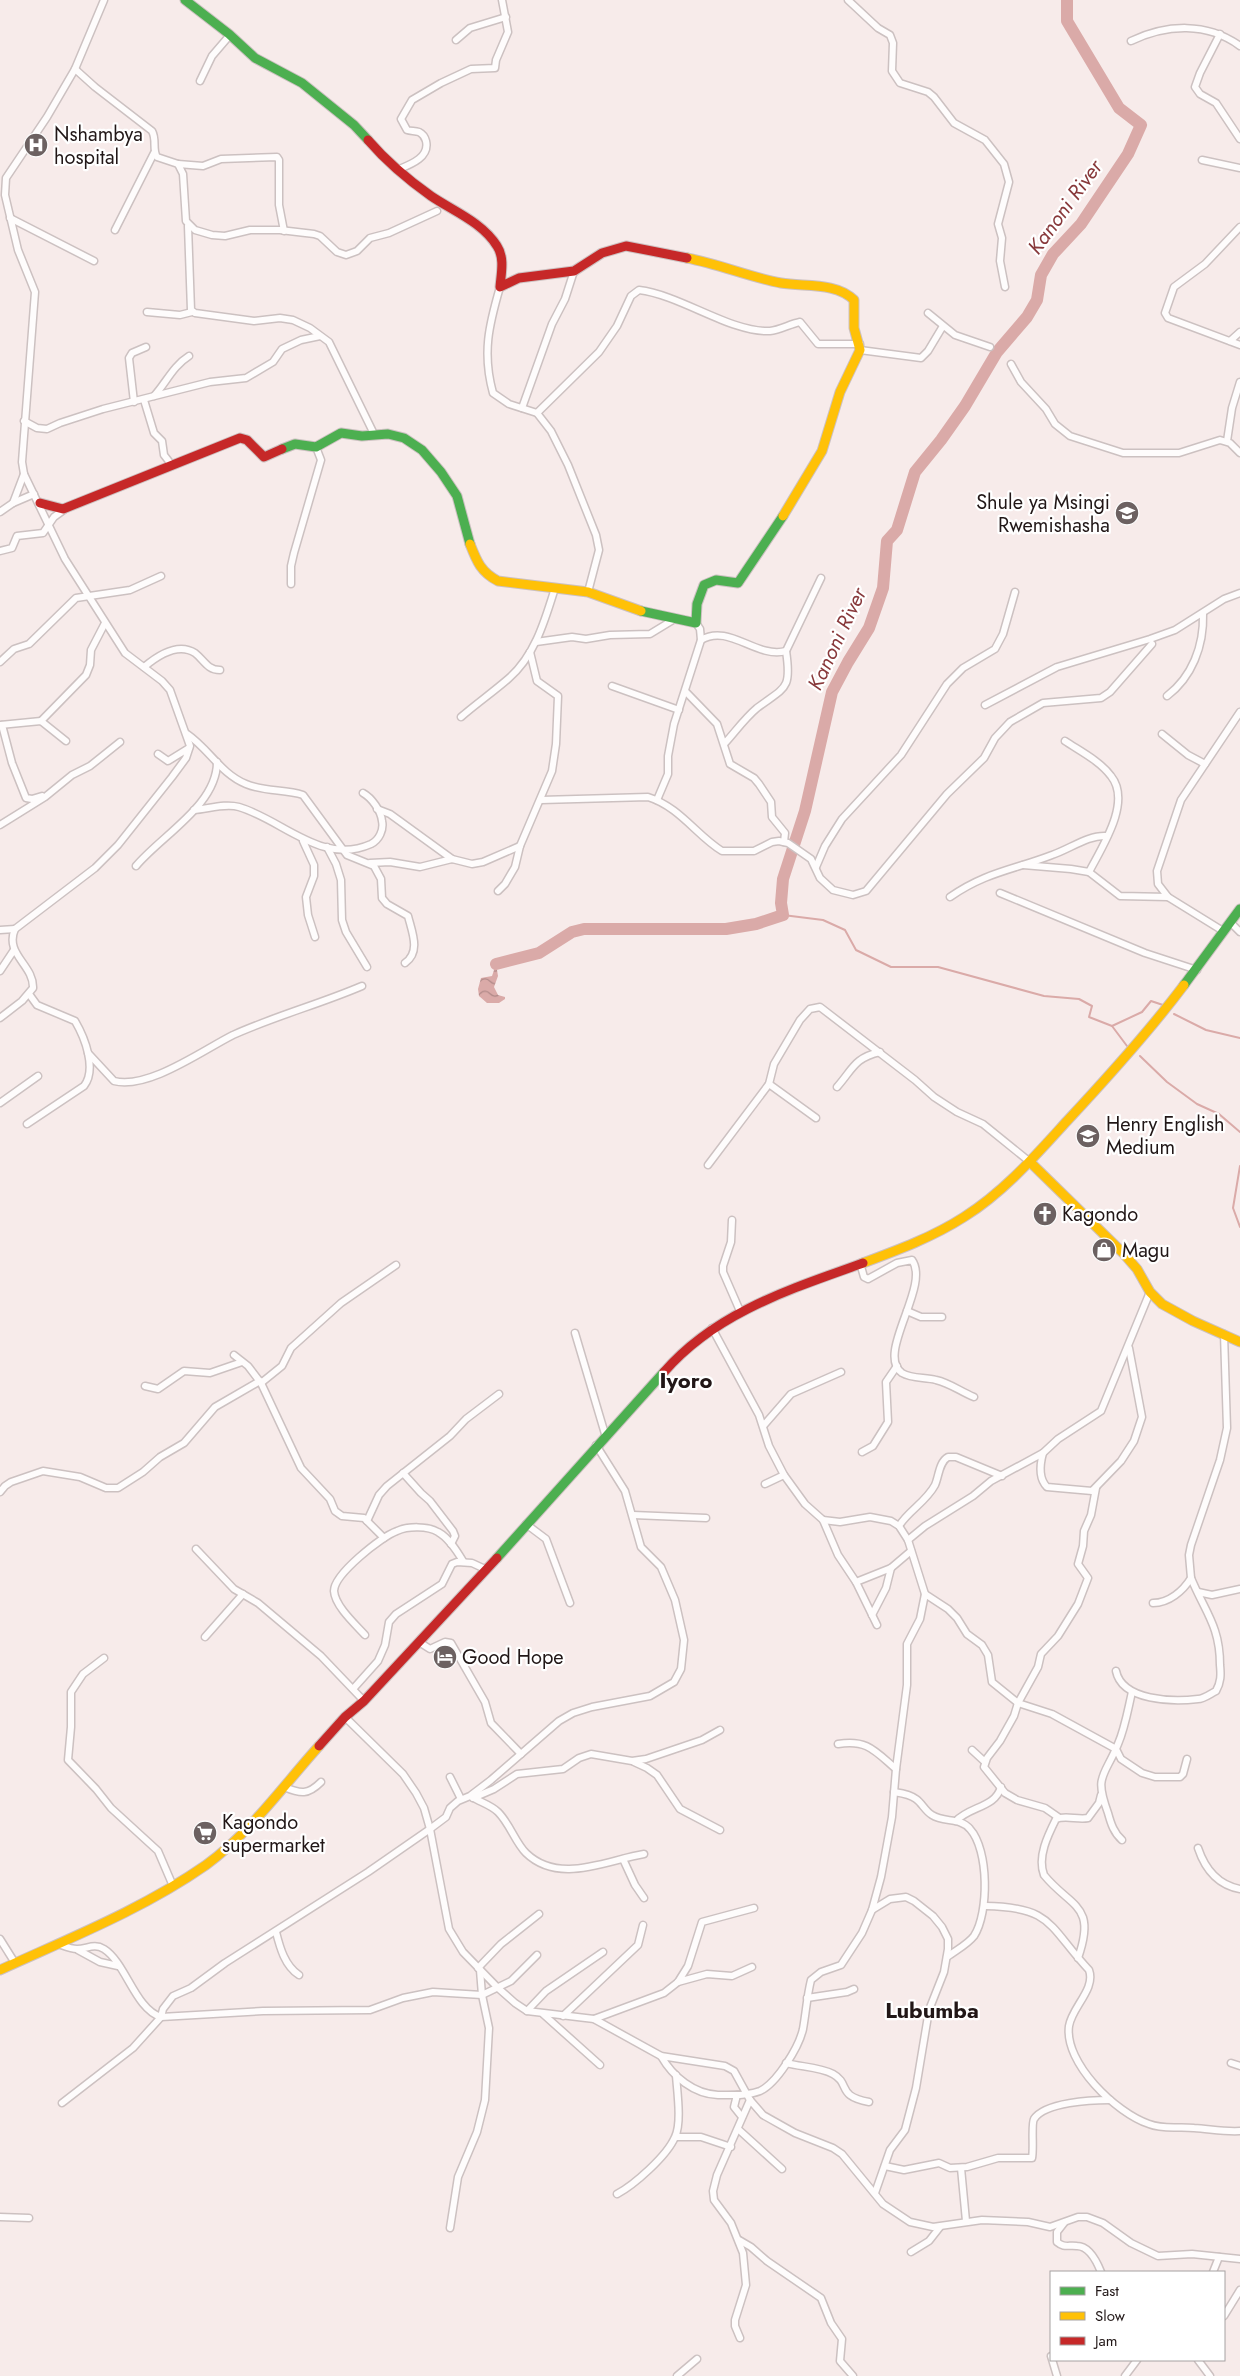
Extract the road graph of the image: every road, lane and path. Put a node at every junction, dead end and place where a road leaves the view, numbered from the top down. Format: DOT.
graph roads {
  1 [pos="104,0"];
  2 [pos="184,0"];
  3 [pos="502,0"];
  4 [pos="848,0"];
  5 [pos="506,17"];
  6 [pos="1220,34"];
  7 [pos="230,35"];
  8 [pos="456,40"];
  9 [pos="1131,41"];
  10 [pos="1240,46"];
  11 [pos="75,69"];
  12 [pos="200,81"];
  13 [pos="1240,140"];
  14 [pos="154,153"];
  15 [pos="1202,160"];
  16 [pos="178,164"];
  17 [pos="1240,168"];
  18 [pos="397,170"];
  19 [pos="3,176"];
  20 [pos="437,212"];
  21 [pos="10,218"];
  22 [pos="188,226"];
  23 [pos="1240,227"];
  24 [pos="115,230"];
  25 [pos="284,231"];
  26 [pos="94,261"];
  27 [pos="574,271"];
  28 [pos="500,286"];
  29 [pos="1005,287"];
  30 [pos="147,312"];
  31 [pos="192,312"];
  32 [pos="928,313"];
  33 [pos="943,326"];
  34 [pos="1240,332"];
  35 [pos="320,336"];
  36 [pos="1230,341"];
  37 [pos="1240,345"];
  38 [pos="146,347"];
  39 [pos="860,347"];
  40 [pos="990,347"];
  41 [pos="189,356"];
  42 [pos="1011,364"];
  43 [pos="1240,382"];
  44 [pos="153,397"];
  45 [pos="144,400"];
  46 [pos="134,402"];
  47 [pos="522,408"];
  48 [pos="537,413"];
  49 [pos="24,422"];
  50 [pos="374,434"];
  51 [pos="1227,441"];
  52 [pos="316,447"];
  53 [pos="1240,453"];
  54 [pos="171,464"];
  55 [pos="24,474"];
  56 [pos="34,494"];
  57 [pos="14,503"];
  58 [pos="40,503"];
  59 [pos="67,508"];
  60 [pos="0,512"];
  61 [pos="48,525"];
  62 [pos="0,551"];
  63 [pos="161,576"];
  64 [pos="821,578"];
  65 [pos="291,584"];
  66 [pos="555,588"];
  67 [pos="588,592"];
  68 [pos="1015,592"];
  69 [pos="1240,593"];
  70 [pos="89,597"];
  71 [pos="1203,614"];
  72 [pos="673,620"];
  73 [pos="105,623"];
  74 [pos="696,623"];
  75 [pos="701,640"];
  76 [pos="536,642"];
  77 [pos="1152,644"];
  78 [pos="786,651"];
  79 [pos="530,652"];
  80 [pos="0,662"];
  81 [pos="144,667"];
  82 [pos="220,670"];
  83 [pos="612,686"];
  84 [pos="686,692"];
  85 [pos="1166,696"];
  86 [pos="985,705"];
  87 [pos="680,710"];
  88 [pos="1240,712"];
  89 [pos="461,718"];
  90 [pos="41,721"];
  91 [pos="1,725"];
  92 [pos="187,734"];
  93 [pos="1162,734"];
  94 [pos="66,741"];
  95 [pos="1065,741"];
  96 [pos="120,742"];
  97 [pos="725,743"];
  98 [pos="190,748"];
  99 [pos="158,754"];
  100 [pos="217,762"];
  101 [pos="1205,764"];
  102 [pos="363,793"];
  103 [pos="49,794"];
  104 [pos="541,800"];
  105 [pos="658,800"];
  106 [pos="377,809"];
  107 [pos="194,810"];
  108 [pos="0,825"];
  109 [pos="1106,836"];
  110 [pos="303,840"];
  111 [pos="784,842"];
  112 [pos="520,846"];
  113 [pos="326,847"];
  114 [pos="341,849"];
  115 [pos="452,859"];
  116 [pos="370,864"];
  117 [pos="1022,865"];
  118 [pos="136,866"];
  119 [pos="816,867"];
  120 [pos="1089,872"];
  121 [pos="498,891"];
  122 [pos="1000,893"];
  123 [pos="950,897"];
  124 [pos="1168,897"];
  125 [pos="1240,909"];
  126 [pos="1231,923"];
  127 [pos="15,929"];
  128 [pos="0,930"];
  129 [pos="1223,931"];
  130 [pos="1240,932"];
  131 [pos="315,937"];
  132 [pos="14,950"];
  133 [pos="405,963"];
  134 [pos="367,967"];
  135 [pos="1198,970"];
  136 [pos="0,971"];
  137 [pos="362,986"];
  138 [pos="29,994"];
  139 [pos="0,1018"];
  140 [pos="880,1052"];
  141 [pos="88,1053"];
  142 [pos="38,1076"];
  143 [pos="769,1084"];
  144 [pos="837,1087"];
  145 [pos="0,1103"];
  146 [pos="816,1118"];
  147 [pos="27,1124"];
  148 [pos="1030,1162"];
  149 [pos="708,1165"];
  150 [pos="732,1220"];
  151 [pos="860,1263"];
  152 [pos="396,1264"];
  153 [pos="1150,1292"];
  154 [pos="740,1311"];
  155 [pos="907,1311"];
  156 [pos="942,1317"];
  157 [pos="712,1328"];
  158 [pos="575,1333"];
  159 [pos="1224,1334"];
  160 [pos="1240,1342"];
  161 [pos="1129,1348"];
  162 [pos="234,1355"];
  163 [pos="242,1362"];
  164 [pos="897,1366"];
  165 [pos="841,1372"];
  166 [pos="260,1382"];
  167 [pos="145,1386"];
  168 [pos="498,1394"];
  169 [pos="974,1397"];
  170 [pos="764,1425"];
  171 [pos="605,1434"];
  172 [pos="596,1445"];
  173 [pos="862,1452"];
  174 [pos="1043,1454"];
  175 [pos="403,1473"];
  176 [pos="784,1475"];
  177 [pos="1002,1476"];
  178 [pos="766,1484"];
  179 [pos="1096,1488"];
  180 [pos="0,1492"];
  181 [pos="633,1515"];
  182 [pos="706,1518"];
  183 [pos="823,1520"];
  184 [pos="368,1522"];
  185 [pos="526,1524"];
  186 [pos="900,1526"];
  187 [pos="384,1538"];
  188 [pos="908,1540"];
  189 [pos="451,1544"];
  190 [pos="196,1549"];
  191 [pos="911,1551"];
  192 [pos="463,1561"];
  193 [pos="891,1568"];
  194 [pos="485,1569"];
  195 [pos="1191,1578"];
  196 [pos="856,1582"];
  197 [pos="1240,1589"];
  198 [pos="1198,1592"];
  199 [pos="243,1594"];
  200 [pos="925,1594"];
  201 [pos="570,1603"];
  202 [pos="1153,1603"];
  203 [pos="872,1615"];
  204 [pos="877,1625"];
  205 [pos="365,1635"];
  206 [pos="205,1637"];
  207 [pos="419,1642"];
  208 [pos="104,1658"];
  209 [pos="1116,1671"];
  210 [pos="353,1689"];
  211 [pos="1132,1692"];
  212 [pos="364,1701"];
  213 [pos="1018,1703"];
  214 [pos="345,1717"];
  215 [pos="720,1730"];
  216 [pos="838,1744"];
  217 [pos="1116,1749"];
  218 [pos="972,1750"];
  219 [pos="521,1754"];
  220 [pos="1188,1759"];
  221 [pos="632,1761"];
  222 [pos="985,1762"];
  223 [pos="896,1768"];
  224 [pos="450,1776"];
  225 [pos="321,1782"];
  226 [pos="284,1787"];
  227 [pos="1001,1787"];
  228 [pos="894,1792"];
  229 [pos="1101,1795"];
  230 [pos="472,1797"];
  231 [pos="461,1799"];
  232 [pos="1058,1817"];
  233 [pos="956,1820"];
  234 [pos="430,1829"];
  235 [pos="720,1830"];
  236 [pos="1122,1840"];
  237 [pos="1198,1848"];
  238 [pos="644,1854"];
  239 [pos="623,1859"];
  240 [pos="174,1886"];
  241 [pos="1240,1889"];
  242 [pos="644,1898"];
  243 [pos="985,1906"];
  244 [pos="754,1908"];
  245 [pos="872,1910"];
  246 [pos="539,1914"];
  247 [pos="643,1925"];
  248 [pos="276,1932"];
  249 [pos="0,1939"];
  250 [pos="57,1944"];
  251 [pos="78,1950"];
  252 [pos="603,1952"];
  253 [pos="537,1955"];
  254 [pos="946,1957"];
  255 [pos="1078,1958"];
  256 [pos="15,1963"];
  257 [pos="118,1966"];
  258 [pos="752,1967"];
  259 [pos="479,1969"];
  260 [pos="0,1970"];
  261 [pos="299,1975"];
  262 [pos="678,1982"];
  263 [pos="498,1988"];
  264 [pos="854,1989"];
  265 [pos="482,1995"];
  266 [pos="807,1998"];
  267 [pos="528,2011"];
  268 [pos="542,2014"];
  269 [pos="563,2016"];
  270 [pos="160,2017"];
  271 [pos="594,2019"];
  272 [pos="661,2056"];
  273 [pos="786,2063"];
  274 [pos="1231,2063"];
  275 [pos="600,2065"];
  276 [pos="1240,2066"];
  277 [pos="676,2075"];
  278 [pos="737,2095"];
  279 [pos="748,2097"];
  280 [pos="1110,2100"];
  281 [pos="869,2102"];
  282 [pos="62,2103"];
  283 [pos="742,2117"];
  284 [pos="738,2129"];
  285 [pos="1240,2131"];
  286 [pos="676,2137"];
  287 [pos="731,2147"];
  288 [pos="884,2166"];
  289 [pos="961,2168"];
  290 [pos="782,2169"];
  291 [pos="875,2193"];
  292 [pos="617,2194"];
  293 [pos="0,2217"];
  294 [pos="29,2218"];
  295 [pos="966,2221"];
  296 [pos="1065,2222"];
  297 [pos="940,2227"];
  298 [pos="450,2228"];
  299 [pos="739,2240"];
  300 [pos="911,2252"];
  301 [pos="1219,2257"];
  302 [pos="1240,2259"];
  303 [pos="1101,2271"];
  304 [pos="1213,2271"];
  305 [pos="1240,2290"];
  306 [pos="1225,2314"];
  307 [pos="740,2338"];
  308 [pos="697,2359"];
  309 [pos="1052,2361"];
  310 [pos="1136,2361"];
  311 [pos="1199,2361"];
  312 [pos="677,2376"];
  313 [pos="853,2376"];
  314 [pos="1057,2376"];
  315 [pos="1126,2376"];
  316 [pos="1210,2376"];
  1 -- 11 [label="street"];
  2 -- 7 [label="main road"];
  3 -- 5 [label="street"];
  4 -- 29 [label="street"];
  5 -- 8 [label="street"];
  5 -- 18 [label="street"];
  6 -- 9 [label="street"];
  6 -- 10 [label="street"];
  6 -- 13 [label="street"];
  7 -- 12 [label="street"];
  7 -- 18 [label="main road"];
  11 -- 14 [label="street"];
  11 -- 19 [label="street"];
  14 -- 16 [label="street"];
  14 -- 24 [label="street"];
  15 -- 17 [label="street"];
  16 -- 22 [label="street"];
  16 -- 25 [label="street"];
  18 -- 28 [label="main road"];
  19 -- 21 [label="street"];
  20 -- 25 [label="street"];
  21 -- 26 [label="street"];
  21 -- 49 [label="street"];
  22 -- 25 [label="street"];
  22 -- 31 [label="street"];
  23 -- 36 [label="street"];
  27 -- 28 [label="main road"];
  27 -- 39 [label="main road"];
  27 -- 47 [label="street"];
  28 -- 47 [label="street"];
  30 -- 31 [label="street"];
  31 -- 35 [label="street"];
  32 -- 33 [label="street"];
  33 -- 39 [label="street"];
  33 -- 40 [label="street"];
  34 -- 36 [label="street"];
  35 -- 44 [label="street"];
  35 -- 50 [label="street"];
  36 -- 37 [label="street"];
  38 -- 46 [label="street"];
  39 -- 48 [label="street"];
  39 -- 74 [label="main road"];
  41 -- 44 [label="street"];
  42 -- 51 [label="street"];
  43 -- 51 [label="street"];
  44 -- 45 [label="street"];
  45 -- 46 [label="street"];
  45 -- 54 [label="street"];
  46 -- 49 [label="street"];
  47 -- 48 [label="street"];
  48 -- 67 [label="street"];
  49 -- 55 [label="street"];
  50 -- 52 [label="main road"];
  50 -- 66 [label="main road"];
  51 -- 53 [label="street"];
  52 -- 54 [label="main road"];
  52 -- 65 [label="street"];
  54 -- 59 [label="main road"];
  55 -- 56 [label="street"];
  55 -- 57 [label="street"];
  56 -- 57 [label="street"];
  56 -- 58 [label="street"];
  57 -- 60 [label="street"];
  58 -- 59 [label="main road"];
  58 -- 61 [label="street"];
  59 -- 61 [label="street"];
  61 -- 62 [label="street"];
  61 -- 70 [label="street"];
  63 -- 70 [label="street"];
  64 -- 78 [label="street"];
  66 -- 67 [label="main road"];
  66 -- 76 [label="street"];
  67 -- 72 [label="main road"];
  68 -- 119 [label="street"];
  69 -- 71 [label="street"];
  70 -- 73 [label="street"];
  70 -- 80 [label="street"];
  71 -- 85 [label="street"];
  71 -- 86 [label="street"];
  72 -- 74 [label="main road"];
  72 -- 76 [label="street"];
  73 -- 81 [label="street"];
  73 -- 90 [label="street"];
  74 -- 75 [label="street"];
  75 -- 78 [label="street"];
  75 -- 84 [label="street"];
  76 -- 79 [label="street"];
  77 -- 119 [label="street"];
  78 -- 97 [label="street"];
  79 -- 89 [label="street"];
  79 -- 104 [label="street"];
  81 -- 82 [label="street"];
  81 -- 92 [label="street"];
  83 -- 87 [label="street"];
  84 -- 87 [label="street"];
  84 -- 97 [label="street"];
  87 -- 105 [label="street"];
  88 -- 101 [label="street"];
  90 -- 91 [label="street"];
  90 -- 94 [label="street"];
  91 -- 103 [label="street"];
  92 -- 98 [label="street"];
  92 -- 100 [label="street"];
  93 -- 101 [label="street"];
  95 -- 109 [label="street"];
  96 -- 103 [label="street"];
  97 -- 111 [label="street"];
  98 -- 99 [label="street"];
  98 -- 127 [label="street"];
  100 -- 107 [label="street"];
  100 -- 114 [label="street"];
  101 -- 124 [label="street"];
  102 -- 106 [label="street"];
  103 -- 108 [label="street"];
  104 -- 105 [label="street"];
  104 -- 112 [label="street"];
  105 -- 111 [label="street"];
  106 -- 114 [label="street"];
  106 -- 115 [label="street"];
  107 -- 110 [label="street"];
  107 -- 118 [label="street"];
  109 -- 117 [label="street"];
  109 -- 120 [label="street"];
  110 -- 113 [label="street"];
  110 -- 131 [label="street"];
  111 -- 119 [label="street"];
  112 -- 115 [label="street"];
  112 -- 121 [label="street"];
  113 -- 114 [label="street"];
  113 -- 134 [label="street"];
  114 -- 116 [label="street"];
  115 -- 116 [label="street"];
  116 -- 133 [label="street"];
  117 -- 120 [label="street"];
  117 -- 123 [label="street"];
  120 -- 124 [label="street"];
  122 -- 135 [label="street"];
  124 -- 129 [label="street"];
  125 -- 126 [label="main road"];
  126 -- 129 [label="main road"];
  126 -- 130 [label="street"];
  127 -- 128 [label="street"];
  127 -- 132 [label="street"];
  129 -- 135 [label="main road"];
  132 -- 136 [label="street"];
  132 -- 138 [label="street"];
  135 -- 148 [label="main road"];
  137 -- 141 [label="street"];
  138 -- 139 [label="street"];
  138 -- 141 [label="street"];
  140 -- 143 [label="street"];
  140 -- 144 [label="street"];
  140 -- 148 [label="street"];
  141 -- 147 [label="street"];
  142 -- 145 [label="street"];
  143 -- 146 [label="street"];
  143 -- 149 [label="street"];
  148 -- 151 [label="main road"];
  148 -- 153 [label="main road"];
  150 -- 154 [label="street"];
  151 -- 154 [label="main road"];
  151 -- 155 [label="street"];
  152 -- 166 [label="street"];
  153 -- 159 [label="main road"];
  153 -- 161 [label="street"];
  154 -- 157 [label="main road"];
  155 -- 156 [label="street"];
  155 -- 164 [label="street"];
  157 -- 170 [label="street"];
  157 -- 171 [label="main road"];
  158 -- 171 [label="street"];
  159 -- 160 [label="main road"];
  159 -- 195 [label="street"];
  161 -- 174 [label="street"];
  161 -- 179 [label="street"];
  162 -- 163 [label="street"];
  163 -- 166 [label="street"];
  163 -- 167 [label="street"];
  164 -- 169 [label="street"];
  164 -- 173 [label="street"];
  165 -- 170 [label="street"];
  166 -- 180 [label="street"];
  166 -- 184 [label="street"];
  168 -- 175 [label="street"];
  170 -- 176 [label="street"];
  171 -- 172 [label="main road"];
  172 -- 181 [label="street"];
  172 -- 185 [label="main road"];
  174 -- 177 [label="street"];
  174 -- 179 [label="street"];
  175 -- 184 [label="street"];
  175 -- 189 [label="street"];
  176 -- 178 [label="street"];
  176 -- 183 [label="street"];
  177 -- 186 [label="street"];
  177 -- 188 [label="street"];
  179 -- 213 [label="street"];
  181 -- 182 [label="street"];
  181 -- 219 [label="street"];
  183 -- 186 [label="street"];
  183 -- 196 [label="street"];
  184 -- 187 [label="street"];
  185 -- 194 [label="main road"];
  185 -- 201 [label="street"];
  186 -- 188 [label="street"];
  187 -- 189 [label="street"];
  187 -- 205 [label="street"];
  188 -- 191 [label="street"];
  189 -- 192 [label="street"];
  190 -- 199 [label="street"];
  191 -- 193 [label="street"];
  191 -- 200 [label="street"];
  192 -- 194 [label="street"];
  192 -- 210 [label="street"];
  193 -- 196 [label="street"];
  193 -- 203 [label="street"];
  194 -- 207 [label="main road"];
  195 -- 198 [label="street"];
  195 -- 202 [label="street"];
  196 -- 203 [label="street"];
  197 -- 198 [label="street"];
  198 -- 211 [label="street"];
  199 -- 206 [label="street"];
  199 -- 210 [label="street"];
  200 -- 213 [label="street"];
  200 -- 223 [label="street"];
  203 -- 204 [label="street"];
  207 -- 212 [label="main road"];
  207 -- 219 [label="street"];
  208 -- 240 [label="street"];
  209 -- 211 [label="street"];
  210 -- 212 [label="street"];
  211 -- 217 [label="street"];
  212 -- 214 [label="main road"];
  213 -- 217 [label="street"];
  213 -- 222 [label="street"];
  214 -- 226 [label="main road"];
  214 -- 234 [label="street"];
  215 -- 221 [label="street"];
  216 -- 223 [label="street"];
  217 -- 220 [label="street"];
  217 -- 229 [label="street"];
  218 -- 222 [label="street"];
  219 -- 230 [label="street"];
  221 -- 230 [label="street"];
  221 -- 235 [label="street"];
  222 -- 227 [label="street"];
  223 -- 228 [label="street"];
  224 -- 231 [label="street"];
  225 -- 226 [label="street"];
  226 -- 240 [label="main road"];
  227 -- 232 [label="street"];
  227 -- 233 [label="street"];
  228 -- 233 [label="street"];
  228 -- 245 [label="street"];
  229 -- 232 [label="street"];
  229 -- 236 [label="street"];
  230 -- 231 [label="street"];
  230 -- 239 [label="street"];
  231 -- 234 [label="street"];
  232 -- 255 [label="street"];
  233 -- 243 [label="street"];
  234 -- 248 [label="street"];
  234 -- 259 [label="street"];
  237 -- 241 [label="street"];
  238 -- 239 [label="street"];
  239 -- 242 [label="street"];
  240 -- 250 [label="main road"];
  243 -- 254 [label="street"];
  243 -- 255 [label="street"];
  244 -- 262 [label="street"];
  245 -- 254 [label="street"];
  245 -- 266 [label="street"];
  246 -- 259 [label="street"];
  247 -- 269 [label="street"];
  248 -- 261 [label="street"];
  248 -- 270 [label="street"];
  249 -- 256 [label="street"];
  250 -- 251 [label="street"];
  250 -- 256 [label="main road"];
  251 -- 257 [label="street"];
  251 -- 257 [label="street"];
  252 -- 267 [label="street"];
  253 -- 263 [label="street"];
  254 -- 288 [label="street"];
  255 -- 280 [label="street"];
  256 -- 260 [label="main road"];
  257 -- 270 [label="street"];
  258 -- 262 [label="street"];
  259 -- 263 [label="street"];
  259 -- 265 [label="street"];
  262 -- 271 [label="street"];
  263 -- 265 [label="street"];
  263 -- 267 [label="street"];
  264 -- 266 [label="street"];
  265 -- 270 [label="street"];
  265 -- 298 [label="street"];
  266 -- 273 [label="street"];
  267 -- 268 [label="street"];
  268 -- 269 [label="street"];
  268 -- 275 [label="street"];
  269 -- 271 [label="street"];
  270 -- 282 [label="street"];
  271 -- 272 [label="street"];
  272 -- 277 [label="street"];
  272 -- 279 [label="street"];
  273 -- 279 [label="street"];
  273 -- 281 [label="street"];
  274 -- 276 [label="street"];
  277 -- 278 [label="street"];
  277 -- 286 [label="street"];
  278 -- 279 [label="street"];
  278 -- 283 [label="street"];
  279 -- 283 [label="street"];
  279 -- 291 [label="street"];
  280 -- 285 [label="street"];
  280 -- 289 [label="street"];
  283 -- 284 [label="street"];
  284 -- 287 [label="street"];
  284 -- 290 [label="street"];
  286 -- 287 [label="street"];
  286 -- 292 [label="street"];
  287 -- 299 [label="street"];
  288 -- 289 [label="street"];
  288 -- 291 [label="street"];
  289 -- 295 [label="street"];
  291 -- 297 [label="street"];
  293 -- 294 [label="street"];
  295 -- 296 [label="street"];
  295 -- 297 [label="street"];
  296 -- 301 [label="street"];
  296 -- 303 [label="street"];
  297 -- 300 [label="street"];
  299 -- 307 [label="street"];
  299 -- 313 [label="street"];
  301 -- 302 [label="street"];
  301 -- 304 [label="street"];
  305 -- 306 [label="street"];
  308 -- 312 [label="street"];
  309 -- 314 [label="street"];
  310 -- 315 [label="street"];
  311 -- 316 [label="street"];
}
